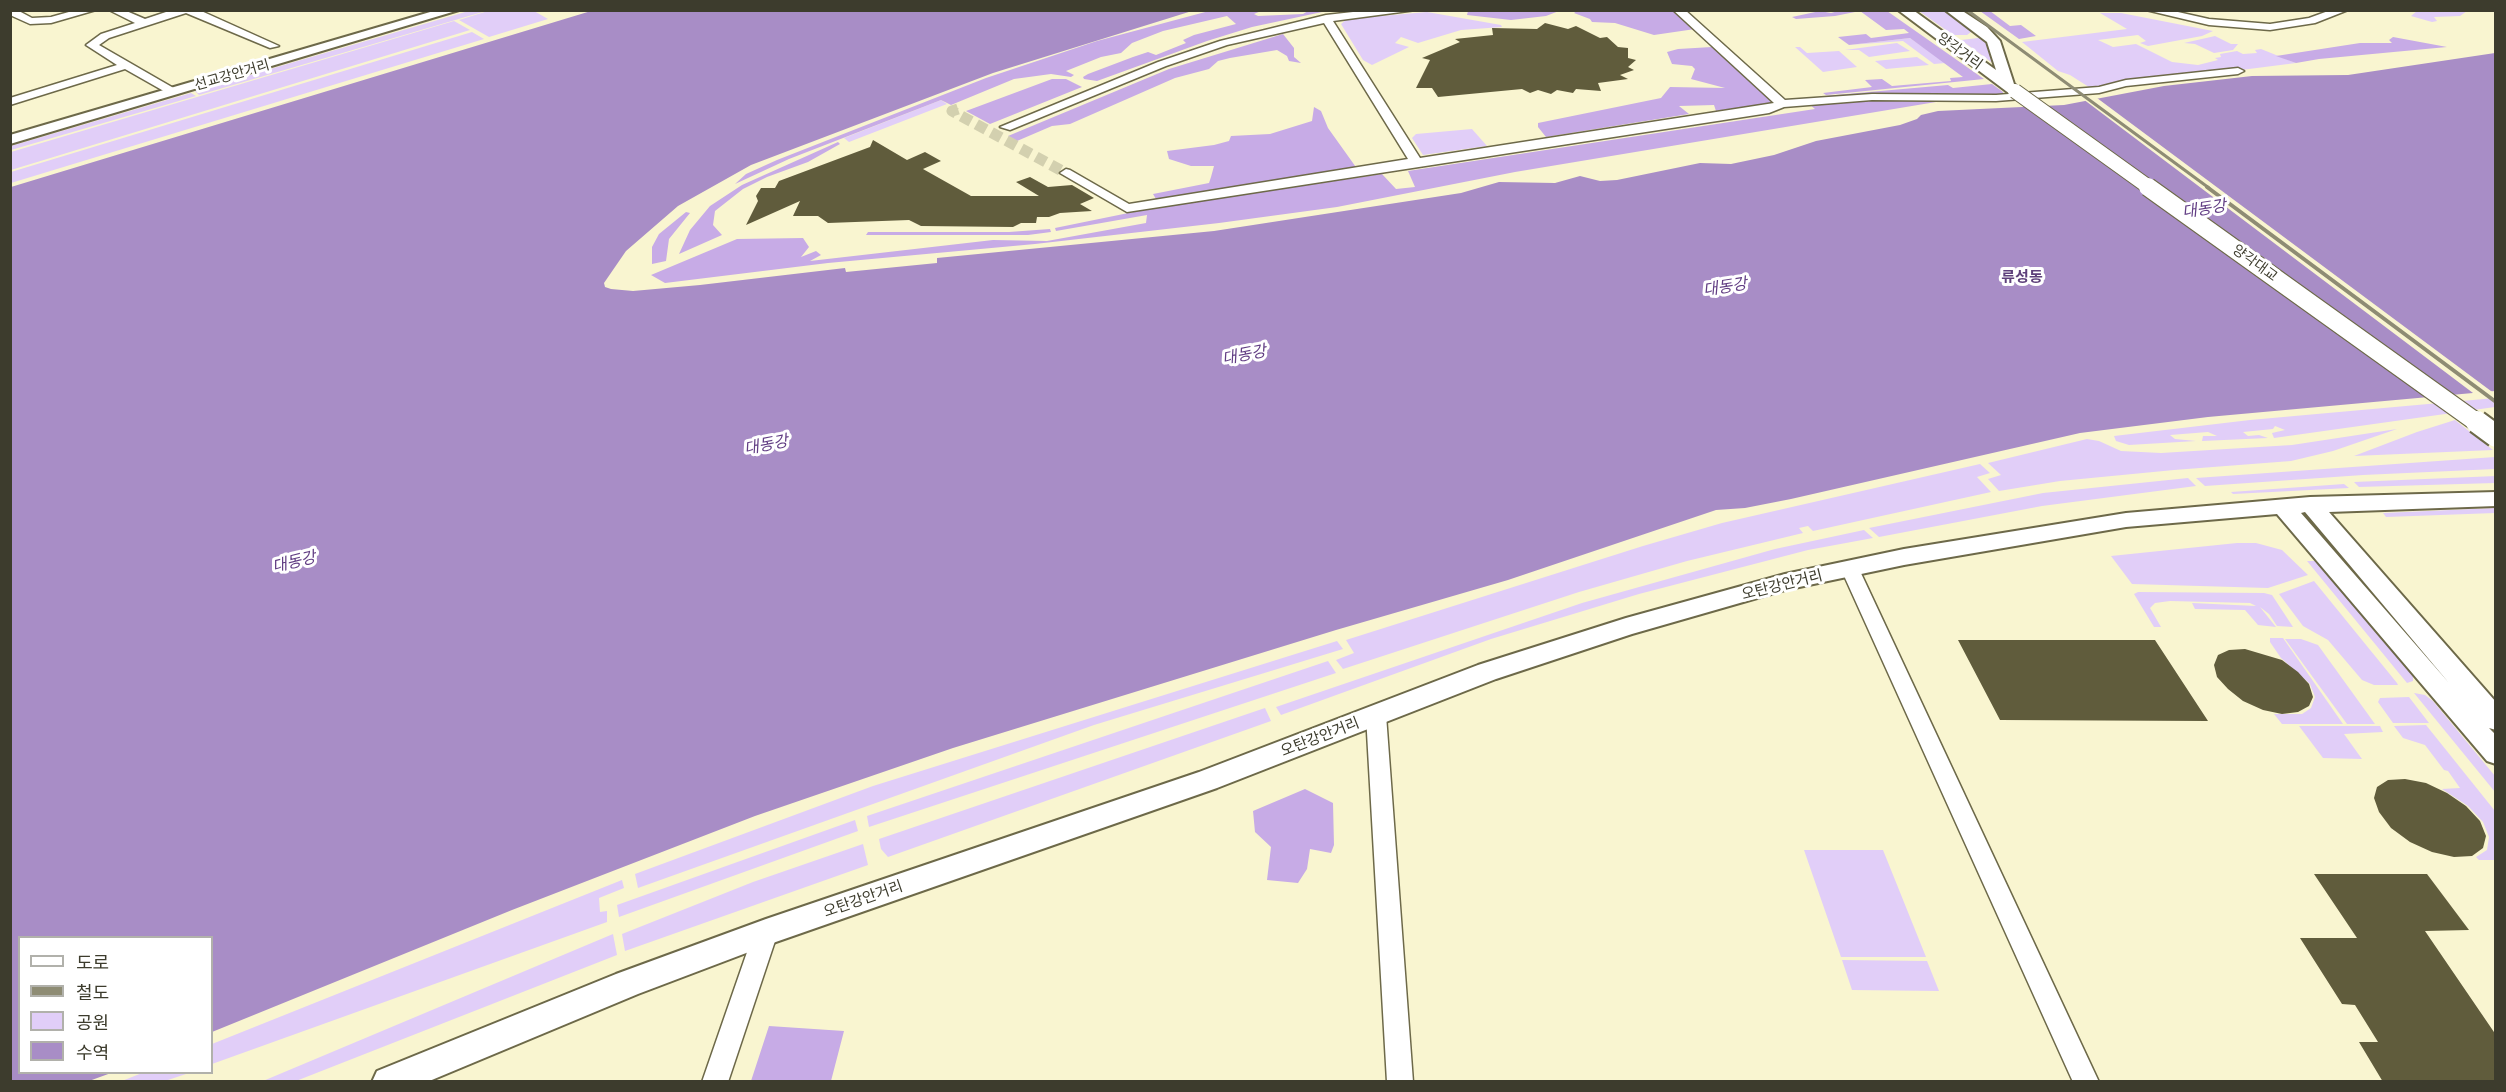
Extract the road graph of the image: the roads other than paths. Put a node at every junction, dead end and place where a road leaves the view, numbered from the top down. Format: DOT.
graph roads {
  1 [pos="10,10"];
  2 [pos="91,10"];
  3 [pos="114,10"];
  4 [pos="184,10"];
  5 [pos="189,10"];
  6 [pos="453,10"];
  7 [pos="1411,10"];
  8 [pos="1678,10"];
  9 [pos="1896,10"];
  10 [pos="1951,10"];
  11 [pos="2151,10"];
  12 [pos="2343,10"];
  13 [pos="1909,14"];
  14 [pos="1326,18"];
  15 [pos="145,23"];
  16 [pos="1982,30"];
  17 [pos="1939,36"];
  18 [pos="274,46"];
  19 [pos="128,65"];
  20 [pos="2238,71"];
  21 [pos="2012,88"];
  22 [pos="173,92"];
  23 [pos="10,102"];
  24 [pos="1782,104"];
  25 [pos="1006,127"];
  26 [pos="10,140"];
  27 [pos="1416,162"];
  28 [pos="1066,173"];
  29 [pos="2496,436"];
  30 [pos="2496,499"];
  31 [pos="2310,504"];
  32 [pos="2283,506"];
  33 [pos="1850,569"];
  34 [pos="1376,716"];
  35 [pos="2496,720"];
  36 [pos="2496,754"];
  37 [pos="766,933"];
  38 [pos="388,1082"];
  39 [pos="715,1082"];
  40 [pos="1400,1082"];
  41 [pos="2086,1082"];
  1 -- 2 [label="street"];
  3 -- 15 [label="street"];
  4 -- 15 [label="street"];
  5 -- 18 [label="street"];
  6 -- 22 [label="main road, 선교강안거리"];
  7 -- 14 [label="street"];
  8 -- 24 [label="street"];
  9 -- 13 [label="main road, 양각거리"];
  10 -- 16 [label="main road"];
  11 -- 12 [label="street"];
  13 -- 17 [label="main road, 양각거리"];
  14 -- 25 [label="street"];
  14 -- 27 [label="street"];
  15 -- 19 [label="street"];
  16 -- 17 [label="main road"];
  16 -- 21 [label="main road"];
  17 -- 21 [label="main road, 양각거리"];
  19 -- 22 [label="street"];
  19 -- 23 [label="street"];
  20 -- 24 [label="street"];
  21 -- 29 [label="main road, 양각대교, bridge"];
  22 -- 26 [label="main road, 선교강안거리"];
  24 -- 27 [label="street"];
  27 -- 28 [label="street"];
  30 -- 31 [label="main road, 오탄강안거리"];
  31 -- 32 [label="main road, 오탄강안거리"];
  31 -- 35 [label="main road"];
  32 -- 33 [label="main road, 오탄강안거리"];
  32 -- 36 [label="main road"];
  33 -- 34 [label="main road, 오탄강안거리"];
  33 -- 41 [label="street"];
  34 -- 37 [label="main road, 오탄강안거리"];
  34 -- 40 [label="street"];
  37 -- 38 [label="main road, 오탄강안거리"];
  37 -- 39 [label="street"];
}
